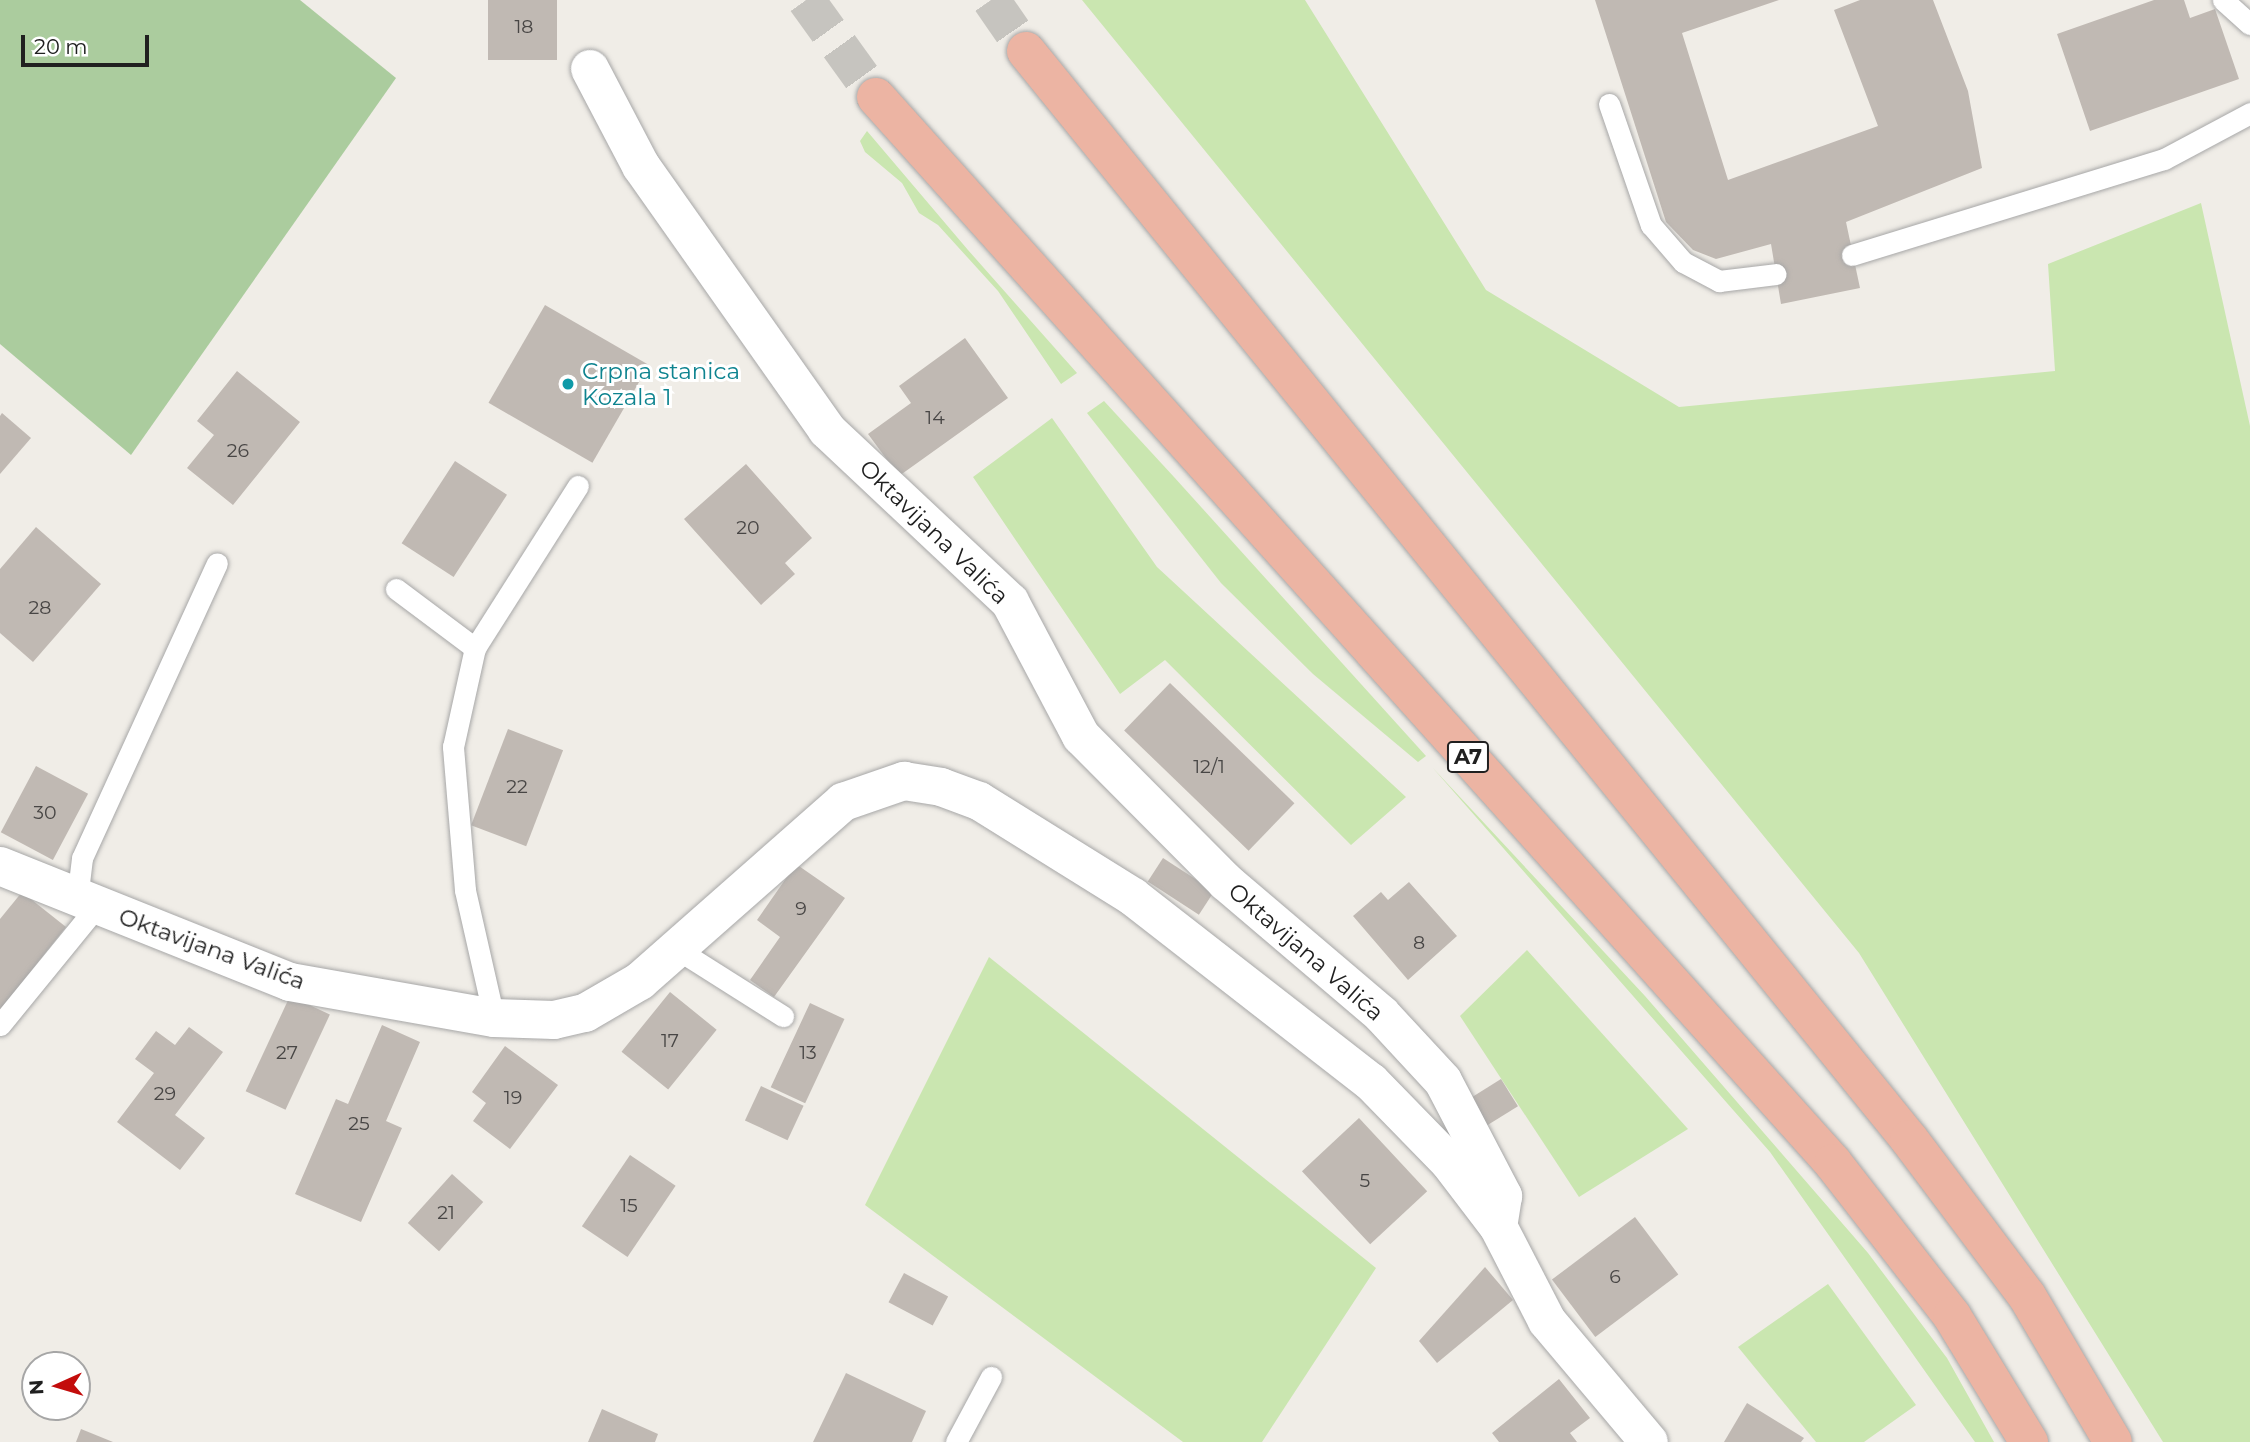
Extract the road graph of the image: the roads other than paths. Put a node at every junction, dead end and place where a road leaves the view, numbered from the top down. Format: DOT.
graph roads {
  1 [pos="2223,0"];
  2 [pos="2250,24"];
  3 [pos="1026,51"];
  4 [pos="590,69"];
  5 [pos="876,97"];
  6 [pos="1609,104"];
  7 [pos="2250,113"];
  8 [pos="1852,254"];
  9 [pos="1776,274"];
  10 [pos="579,486"];
  11 [pos="217,563"];
  12 [pos="396,589"];
  13 [pos="475,648"];
  14 [pos="0,866"];
  15 [pos="87,902"];
  16 [pos="680,951"];
  17 [pos="783,1016"];
  18 [pos="494,1018"];
  19 [pos="0,1025"];
  20 [pos="1498,1226"];
  21 [pos="991,1377"];
  22 [pos="956,1442"];
  23 [pos="1649,1442"];
  24 [pos="2029,1442"];
  25 [pos="2113,1442"];
  1 -- 2 [label="lane"];
  3 -- 25 [label="highway"];
  4 -- 20 [label="street, Oktavijana Valića"];
  5 -- 24 [label="highway, A7"];
  6 -- 9 [label="lane"];
  7 -- 8 [label="lane"];
  10 -- 13 [label="lane"];
  11 -- 15 [label="lane"];
  12 -- 13 [label="lane"];
  13 -- 18 [label="lane"];
  14 -- 15 [label="street, Oktavijana Valića"];
  15 -- 18 [label="street, Oktavijana Valića"];
  15 -- 19 [label="lane, Oktavijana Valića"];
  16 -- 17 [label="lane"];
  16 -- 18 [label="street, Oktavijana Valića"];
  16 -- 20 [label="street, Oktavijana Valića"];
  20 -- 23 [label="street, Oktavijana Valića"];
  21 -- 22 [label="lane"];
}
